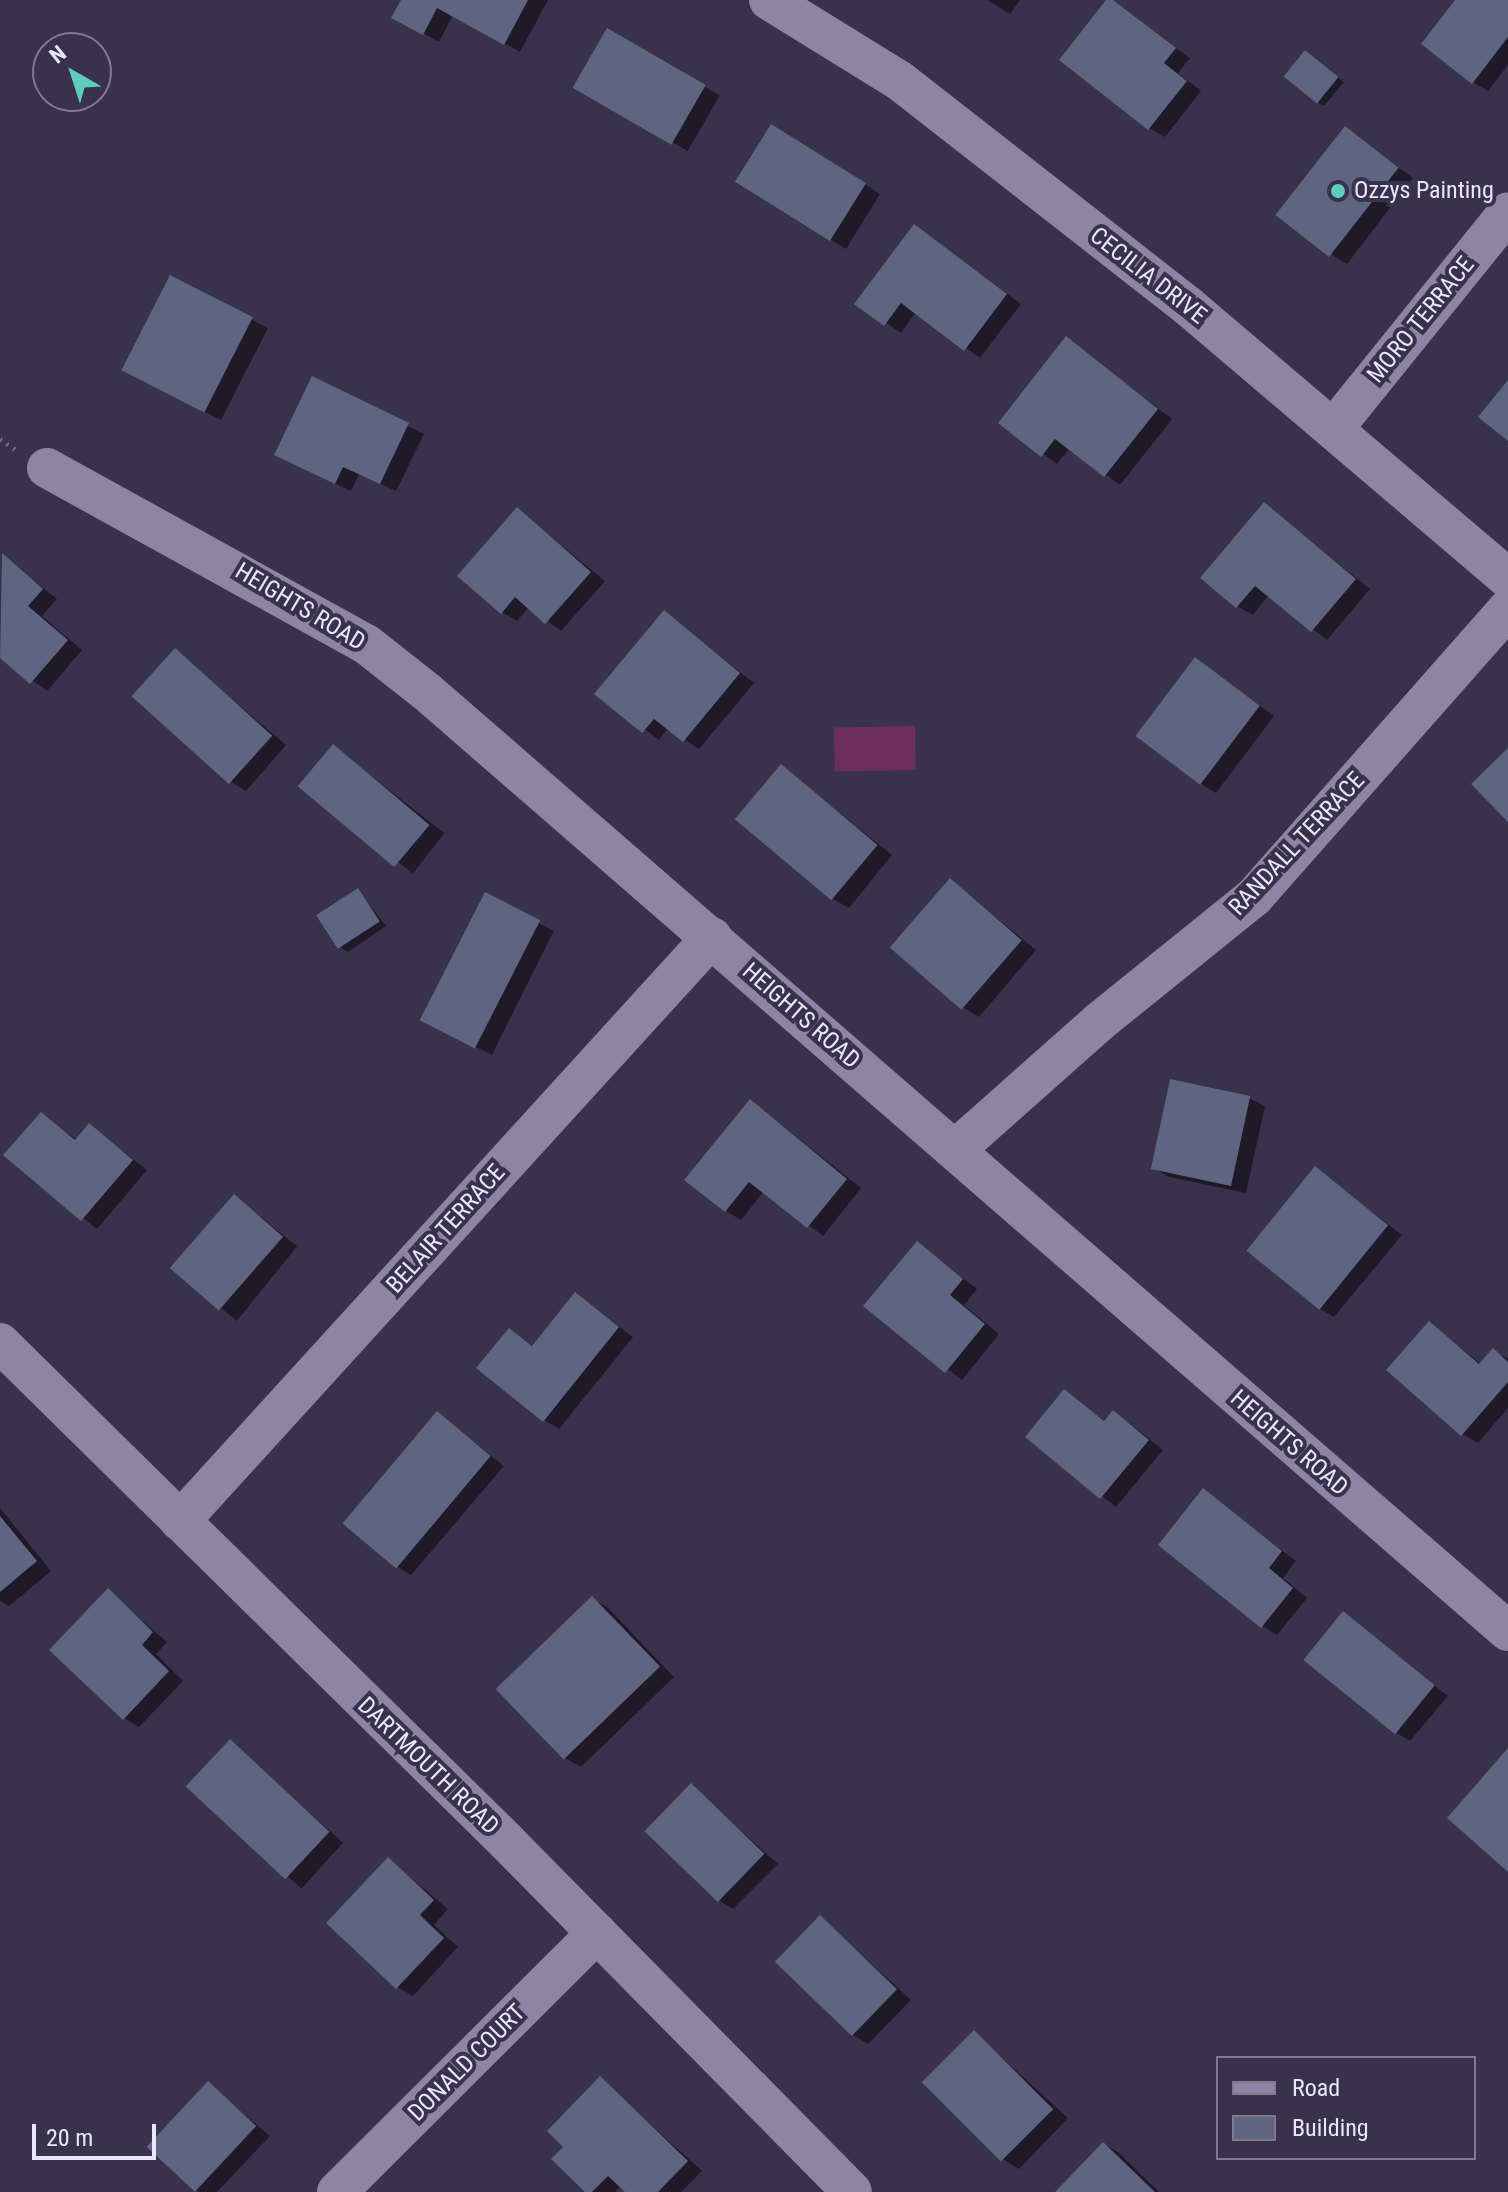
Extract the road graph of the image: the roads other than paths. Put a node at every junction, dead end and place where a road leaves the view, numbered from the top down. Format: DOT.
graph roads {
  1 [pos="769,0"];
  2 [pos="1508,212"];
  3 [pos="1334,428"];
  4 [pos="47,468"];
  5 [pos="1508,578"];
  6 [pos="1508,609"];
  7 [pos="712,937"];
  8 [pos="955,1150"];
  9 [pos="0,1343"];
  10 [pos="180,1521"];
  11 [pos="1508,1631"];
  12 [pos="597,1933"];
  13 [pos="337,2192"];
  14 [pos="852,2192"];
  1 -- 3 [label="street, CECILIA DRIVE"];
  2 -- 3 [label="street, MORO TERRACE"];
  3 -- 5 [label="street, CECILIA DRIVE"];
  4 -- 7 [label="street, HEIGHTS ROAD"];
  6 -- 8 [label="street, RANDALL TERRACE"];
  7 -- 8 [label="street, HEIGHTS ROAD"];
  7 -- 10 [label="street, BELAIR TERRACE"];
  8 -- 11 [label="street, HEIGHTS ROAD"];
  9 -- 10 [label="street, DARTMOUTH ROAD"];
  10 -- 12 [label="street, DARTMOUTH ROAD"];
  12 -- 13 [label="street, DONALD COURT"];
  12 -- 14 [label="street, DARTMOUTH ROAD"];
}
